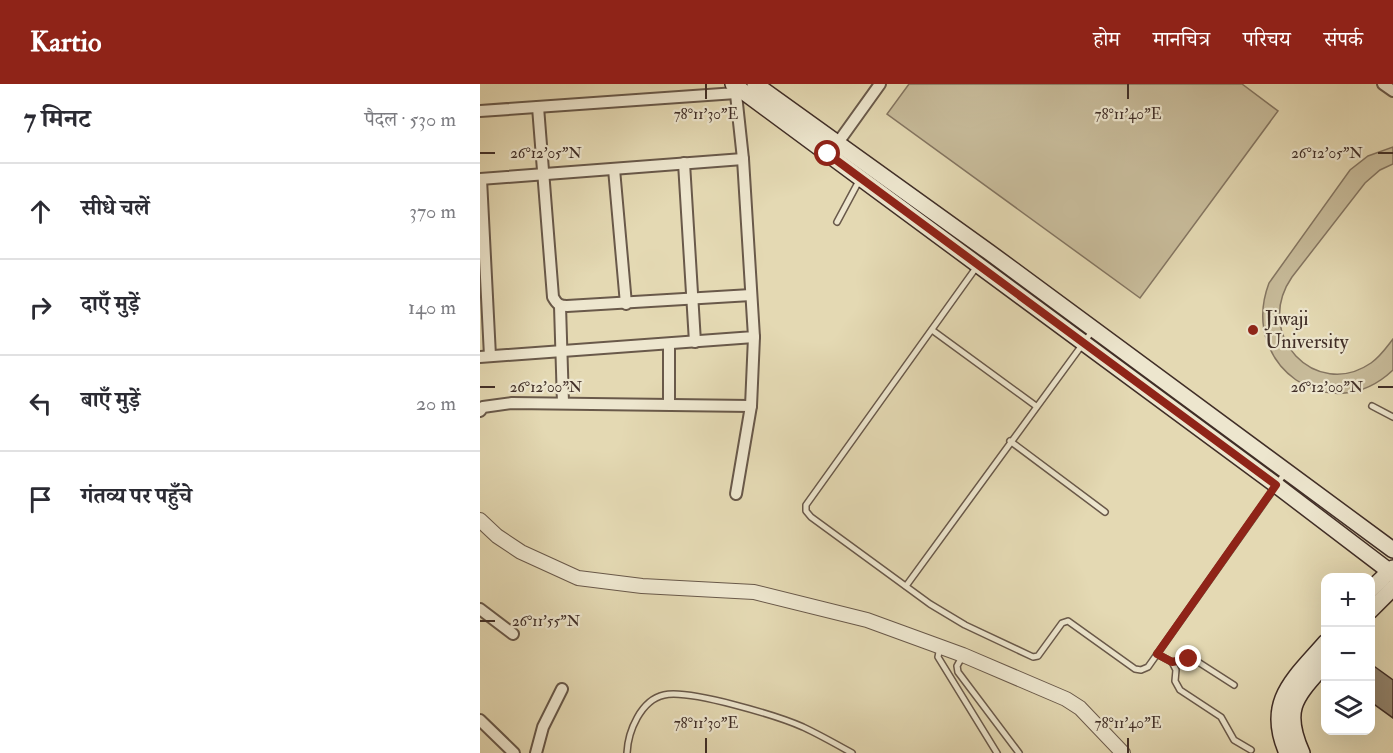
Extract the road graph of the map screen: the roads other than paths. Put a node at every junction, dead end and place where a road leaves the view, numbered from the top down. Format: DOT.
graph roads {
  1 [pos="755,84"];
  2 [pos="880,84"];
  3 [pos="1383,84"];
  4 [pos="735,87"];
  5 [pos="1393,91"];
  6 [pos="538,107"];
  7 [pos="480,111"];
  8 [pos="837,144"];
  9 [pos="743,159"];
  10 [pos="684,163"];
  11 [pos="614,169"];
  12 [pos="864,172"];
  13 [pos="544,174"];
  14 [pos="481,179"];
  15 [pos="837,222"];
  16 [pos="989,252"];
  17 [pos="977,265"];
  18 [pos="751,296"];
  19 [pos="693,300"];
  20 [pos="626,304"];
  21 [pos="560,306"];
  22 [pos="932,330"];
  23 [pos="1094,330"];
  24 [pos="754,337"];
  25 [pos="695,342"];
  26 [pos="1083,342"];
  27 [pos="669,344"];
  28 [pos="561,351"];
  29 [pos="485,356"];
  30 [pos="563,403"];
  31 [pos="669,404"];
  32 [pos="751,406"];
  33 [pos="1036,406"];
  34 [pos="1372,406"];
  35 [pos="481,408"];
  36 [pos="1393,417"];
  37 [pos="1010,441"];
  38 [pos="1281,479"];
  39 [pos="736,494"];
  40 [pos="1105,512"];
  41 [pos="480,520"];
  42 [pos="1393,550"];
  43 [pos="1392,571"];
  44 [pos="906,585"];
  45 [pos="1375,586"];
  46 [pos="1393,588"];
  47 [pos="1375,607"];
  48 [pos="480,609"];
  49 [pos="513,634"];
  50 [pos="940,647"];
  51 [pos="1321,648"];
  52 [pos="1157,654"];
  53 [pos="963,655"];
  54 [pos="1172,662"];
  55 [pos="1321,669"];
  56 [pos="1234,685"];
  57 [pos="562,689"];
  58 [pos="480,720"];
  59 [pos="1251,750"];
  60 [pos="514,753"];
  61 [pos="536,753"];
  62 [pos="627,753"];
  63 [pos="852,753"];
  64 [pos="997,753"];
  65 [pos="1019,753"];
  66 [pos="1123,753"];
  67 [pos="1287,753"];
  68 [pos="1302,753"];
  1 -- 8 [label="main road"];
  2 -- 8 [label="street"];
  3 -- 5 [label="street"];
  4 -- 6 [label="street"];
  4 -- 9 [label="street"];
  4 -- 12 [label="main road"];
  6 -- 7 [label="street"];
  6 -- 13 [label="street"];
  8 -- 12 [label="main road"];
  9 -- 10 [label="street"];
  9 -- 18 [label="street"];
  10 -- 11 [label="street"];
  10 -- 19 [label="street"];
  11 -- 13 [label="street"];
  11 -- 20 [label="street"];
  12 -- 15 [label="lane"];
  12 -- 16 [label="main road"];
  12 -- 17 [label="main road"];
  13 -- 14 [label="street"];
  13 -- 21 [label="street"];
  14 -- 29 [label="street"];
  16 -- 17 [label="lane"];
  16 -- 23 [label="main road"];
  17 -- 22 [label="lane"];
  17 -- 26 [label="main road"];
  18 -- 19 [label="street"];
  18 -- 24 [label="street"];
  19 -- 20 [label="street"];
  19 -- 25 [label="street"];
  20 -- 21 [label="street"];
  21 -- 28 [label="street"];
  22 -- 33 [label="lane"];
  22 -- 44 [label="lane"];
  23 -- 26 [label="lane"];
  23 -- 38 [label="main road"];
  24 -- 25 [label="street"];
  24 -- 32 [label="street"];
  25 -- 27 [label="street"];
  26 -- 33 [label="lane"];
  26 -- 38 [label="main road"];
  27 -- 28 [label="street"];
  27 -- 31 [label="street"];
  28 -- 29 [label="street"];
  28 -- 30 [label="street"];
  30 -- 31 [label="street"];
  30 -- 35 [label="street"];
  31 -- 32 [label="street"];
  32 -- 39 [label="street"];
  33 -- 37 [label="lane"];
  34 -- 36 [label="lane"];
  37 -- 40 [label="lane"];
  37 -- 44 [label="lane"];
  38 -- 42 [label="main road"];
  38 -- 43 [label="main road"];
  38 -- 52 [label="lane"];
  41 -- 50 [label="street"];
  43 -- 45 [label="main road"];
  44 -- 52 [label="lane"];
  46 -- 47 [label="main road"];
  48 -- 49 [label="street"];
  50 -- 53 [label="street"];
  50 -- 64 [label="lane"];
  51 -- 67 [label="main road"];
  52 -- 54 [label="lane"];
  53 -- 65 [label="lane"];
  53 -- 66 [label="street"];
  54 -- 56 [label="lane"];
  54 -- 59 [label="lane"];
  55 -- 68 [label="main road"];
  57 -- 61 [label="street"];
  58 -- 60 [label="street"];
  62 -- 63 [label="lane"];
}
